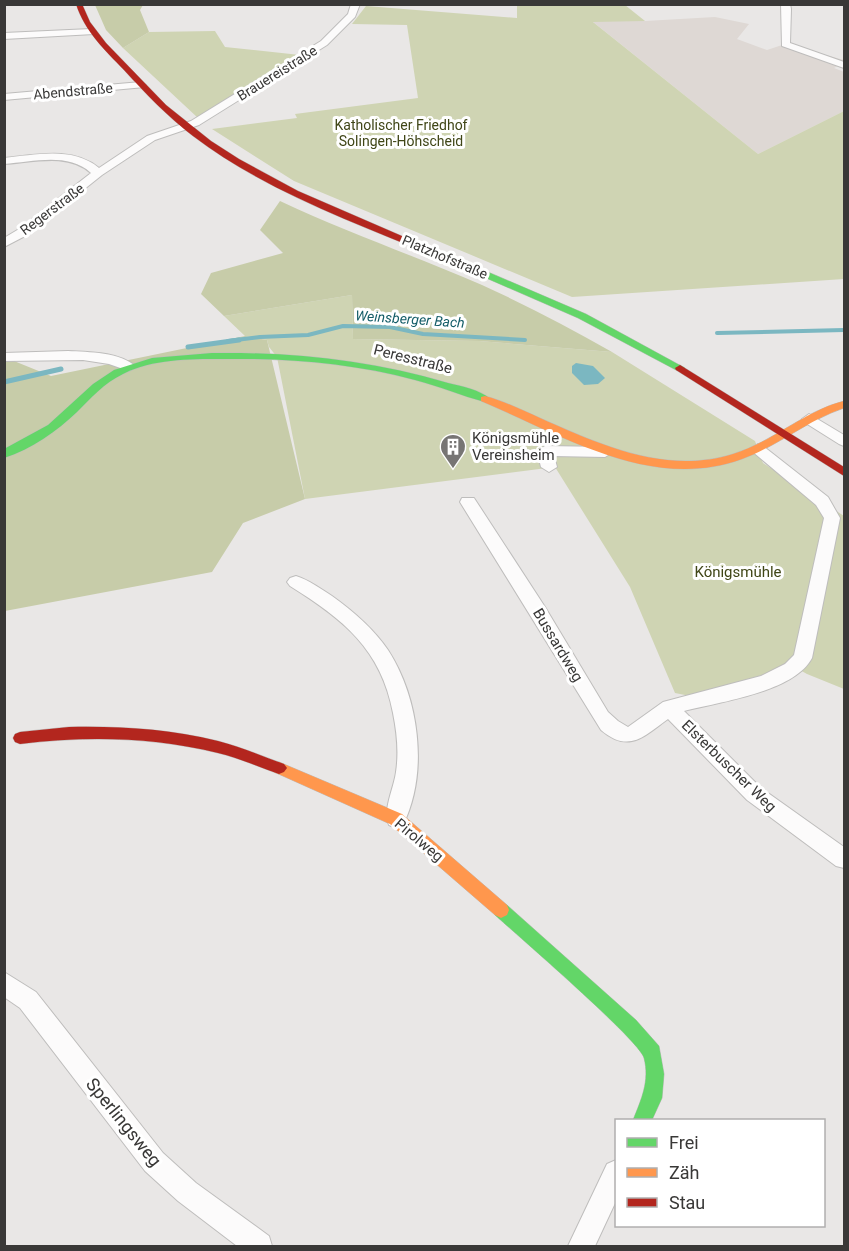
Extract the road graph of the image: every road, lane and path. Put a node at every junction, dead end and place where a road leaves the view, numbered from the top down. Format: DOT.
graph roads {
  1 [pos="79,4"];
  2 [pos="356,4"];
  3 [pos="785,4"];
  4 [pos="92,32"];
  5 [pos="4,36"];
  6 [pos="844,64"];
  7 [pos="141,85"];
  8 [pos="4,97"];
  9 [pos="185,126"];
  10 [pos="4,161"];
  11 [pos="98,173"];
  12 [pos="4,243"];
  13 [pos="4,357"];
  14 [pos="129,367"];
  15 [pos="844,404"];
  16 [pos="815,416"];
  17 [pos="785,434"];
  18 [pos="844,441"];
  19 [pos="758,449"];
  20 [pos="605,452"];
  21 [pos="4,454"];
  22 [pos="549,467"];
  23 [pos="844,472"];
  24 [pos="468,502"];
  25 [pos="296,582"];
  26 [pos="670,707"];
  27 [pos="20,738"];
  28 [pos="396,819"];
  29 [pos="844,859"];
  30 [pos="4,982"];
  31 [pos="642,1119"];
  32 [pos="615,1175"];
  33 [pos="259,1246"];
  34 [pos="581,1246"];
  1 -- 4 [label="main road, Platzhofstraße"];
  2 -- 9 [label="street, Brauereistraße"];
  3 -- 6 [label="street"];
  4 -- 5 [label="street"];
  4 -- 7 [label="main road, Platzhofstraße"];
  7 -- 8 [label="street, Abendstraße"];
  7 -- 9 [label="main road, Platzhofstraße"];
  9 -- 11 [label="street, Regerstraße"];
  9 -- 17 [label="main road, Platzhofstraße"];
  10 -- 11 [label="street, Regerstraße"];
  11 -- 12 [label="street, Regerstraße"];
  13 -- 14 [label="street"];
  14 -- 20 [label="main road, Peresstraße"];
  14 -- 21 [label="main road, Peresstraße"];
  15 -- 16 [label="main road, Peresstraße"];
  16 -- 17 [label="main road, Peresstraße"];
  16 -- 18 [label="street"];
  17 -- 19 [label="main road, Peresstraße"];
  17 -- 23 [label="main road, Platzhofstraße"];
  19 -- 20 [label="main road, Peresstraße"];
  19 -- 26 [label="street, Elsterbuscher Weg"];
  20 -- 22 [label="street"];
  24 -- 26 [label="street, Bussardweg"];
  25 -- 28 [label="street"];
  26 -- 29 [label="street, Elsterbuscher Weg"];
  27 -- 28 [label="main road, Pirolweg"];
  28 -- 31 [label="main road, Pirolweg"];
  30 -- 33 [label="street, Sperlingsweg"];
  32 -- 34 [label="street"];
}
